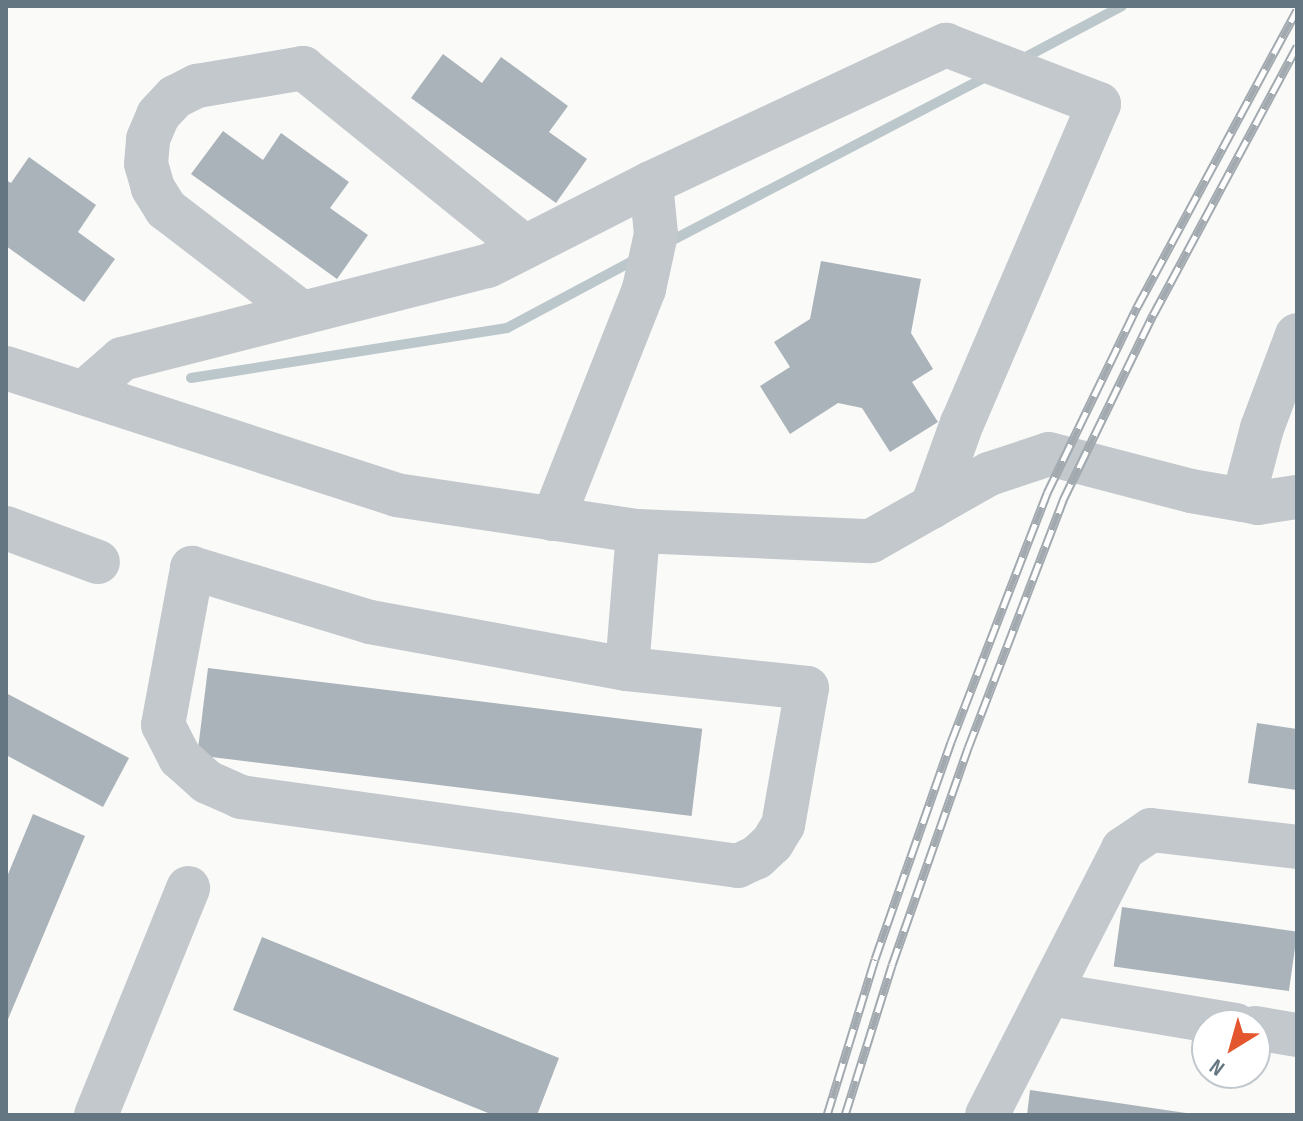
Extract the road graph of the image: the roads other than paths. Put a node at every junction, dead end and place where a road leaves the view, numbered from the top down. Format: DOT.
graph roads {
  1 [pos="651,183"];
  2 [pos="525,247"];
  3 [pos="302,313"];
  4 [pos="1297,335"];
  5 [pos="6,368"];
  6 [pos="83,393"];
  7 [pos="1297,497"];
  8 [pos="1243,500"];
  9 [pos="932,507"];
  10 [pos="553,519"];
  11 [pos="6,528"];
  12 [pos="638,531"];
  13 [pos="98,562"];
  14 [pos="627,669"];
  15 [pos="1297,847"];
  16 [pos="188,888"];
  17 [pos="1050,994"];
  18 [pos="1191,1018"];
  19 [pos="1271,1031"];
  20 [pos="1297,1035"];
  21 [pos="96,1115"];
  22 [pos="987,1115"];
  1 -- 2 [label="street"];
  1 -- 9 [label="street"];
  1 -- 10 [label="street"];
  2 -- 3 [label="street"];
  2 -- 3 [label="street"];
  3 -- 6 [label="street"];
  4 -- 8 [label="street"];
  5 -- 6 [label="street"];
  6 -- 10 [label="street"];
  7 -- 8 [label="street"];
  8 -- 9 [label="street"];
  9 -- 12 [label="street"];
  10 -- 12 [label="street"];
  11 -- 13 [label="street"];
  12 -- 14 [label="street"];
  14 -- 14 [label="street"];
  15 -- 17 [label="street"];
  16 -- 21 [label="street"];
  17 -- 18 [label="street"];
  17 -- 22 [label="street"];
  19 -- 20 [label="street"];
}
